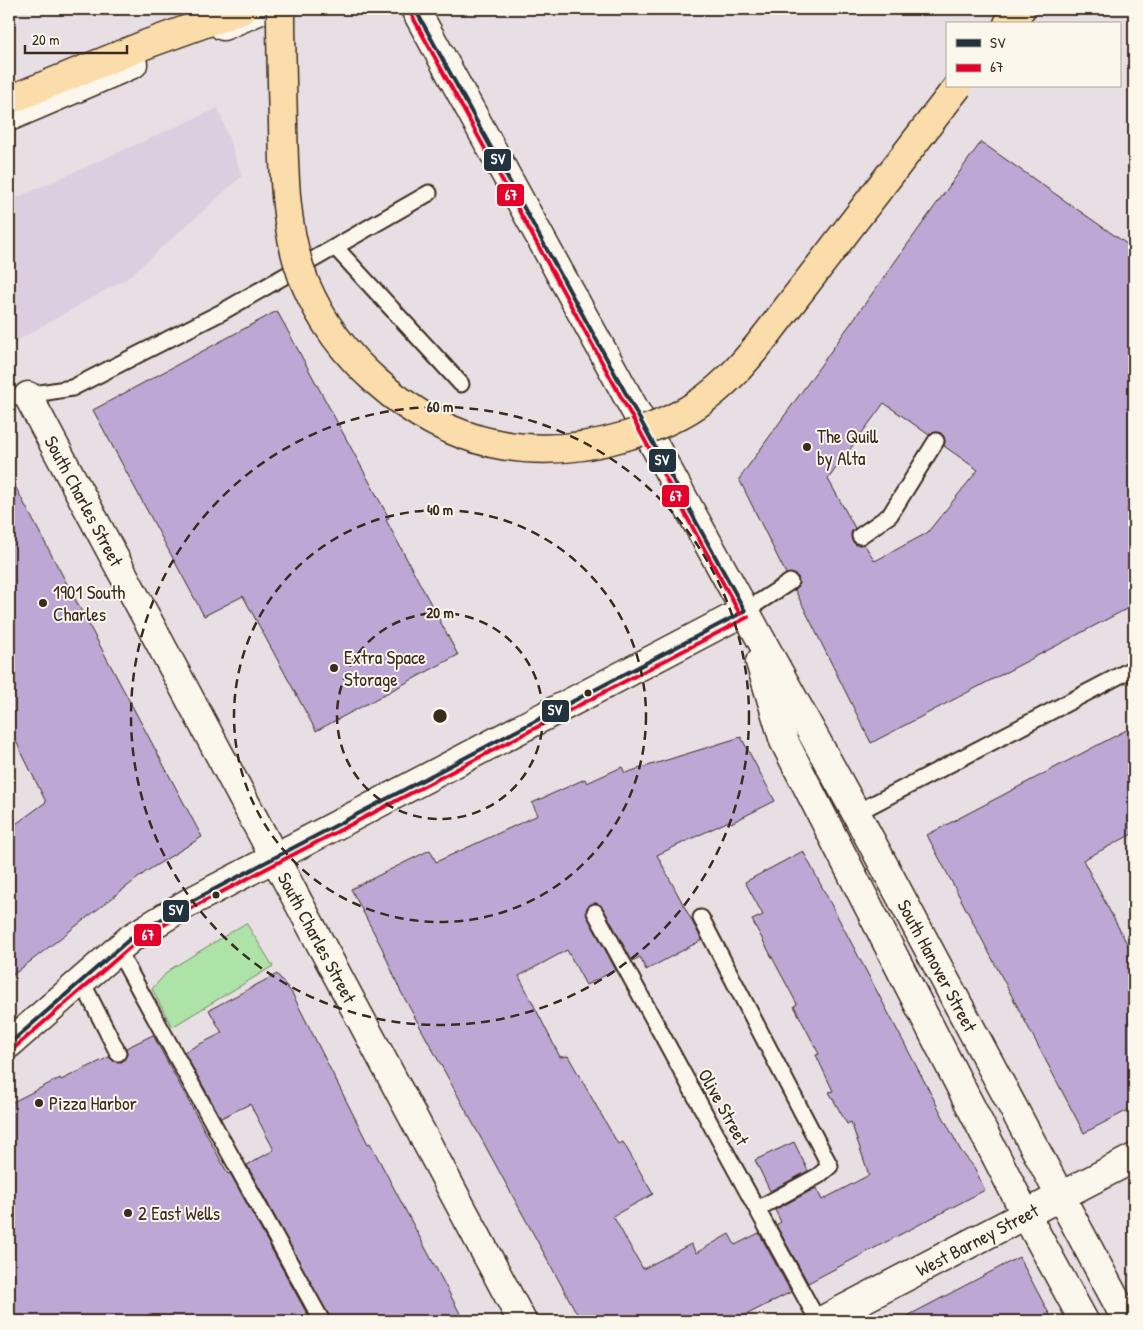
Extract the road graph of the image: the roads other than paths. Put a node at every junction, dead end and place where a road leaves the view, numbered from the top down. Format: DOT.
graph roads {
  1 [pos="244,9"];
  2 [pos="263,9"];
  3 [pos="280,9"];
  4 [pos="415,9"];
  5 [pos="1021,9"];
  6 [pos="1010,22"];
  7 [pos="956,88"];
  8 [pos="9,100"];
  9 [pos="9,116"];
  10 [pos="429,193"];
  11 [pos="335,247"];
  12 [pos="461,384"];
  13 [pos="18,397"];
  14 [pos="936,441"];
  15 [pos="860,536"];
  16 [pos="790,582"];
  17 [pos="745,611"];
  18 [pos="1134,668"];
  19 [pos="856,813"];
  20 [pos="274,856"];
  21 [pos="595,912"];
  22 [pos="701,918"];
  23 [pos="117,949"];
  24 [pos="81,980"];
  25 [pos="9,1044"];
  26 [pos="118,1052"];
  27 [pos="1134,1158"];
  28 [pos="1060,1198"];
  29 [pos="757,1209"];
  30 [pos="1026,1216"];
  31 [pos="322,1321"];
  32 [pos="522,1321"];
  33 [pos="819,1321"];
  34 [pos="1084,1321"];
  35 [pos="1127,1321"];
  1 -- 8 [label="highway"];
  2 -- 9 [label="street"];
  3 -- 7 [label="highway, bridge"];
  4 -- 17 [label="street, South Hanover Street"];
  5 -- 6 [label="highway"];
  10 -- 11 [label="lane"];
  11 -- 12 [label="lane"];
  11 -- 13 [label="lane"];
  13 -- 20 [label="street, South Charles Street"];
  14 -- 15 [label="lane"];
  16 -- 17 [label="lane"];
  17 -- 19 [label="street, South Hanover Street"];
  17 -- 20 [label="street"];
  17 -- 30 [label="street, South Hanover Street"];
  18 -- 19 [label="lane"];
  19 -- 28 [label="street, South Hanover Street"];
  20 -- 23 [label="street"];
  20 -- 32 [label="street, South Charles Street"];
  21 -- 29 [label="lane, Olive Street"];
  22 -- 29 [label="lane"];
  23 -- 24 [label="street"];
  23 -- 31 [label="lane"];
  24 -- 25 [label="street"];
  24 -- 26 [label="lane"];
  27 -- 28 [label="street, West Barney Street"];
  28 -- 30 [label="street, West Barney Street"];
  28 -- 35 [label="street, South Hanover Street"];
  29 -- 33 [label="lane, Olive Street"];
  30 -- 33 [label="street, West Barney Street"];
  30 -- 34 [label="street, South Hanover Street"];
}
